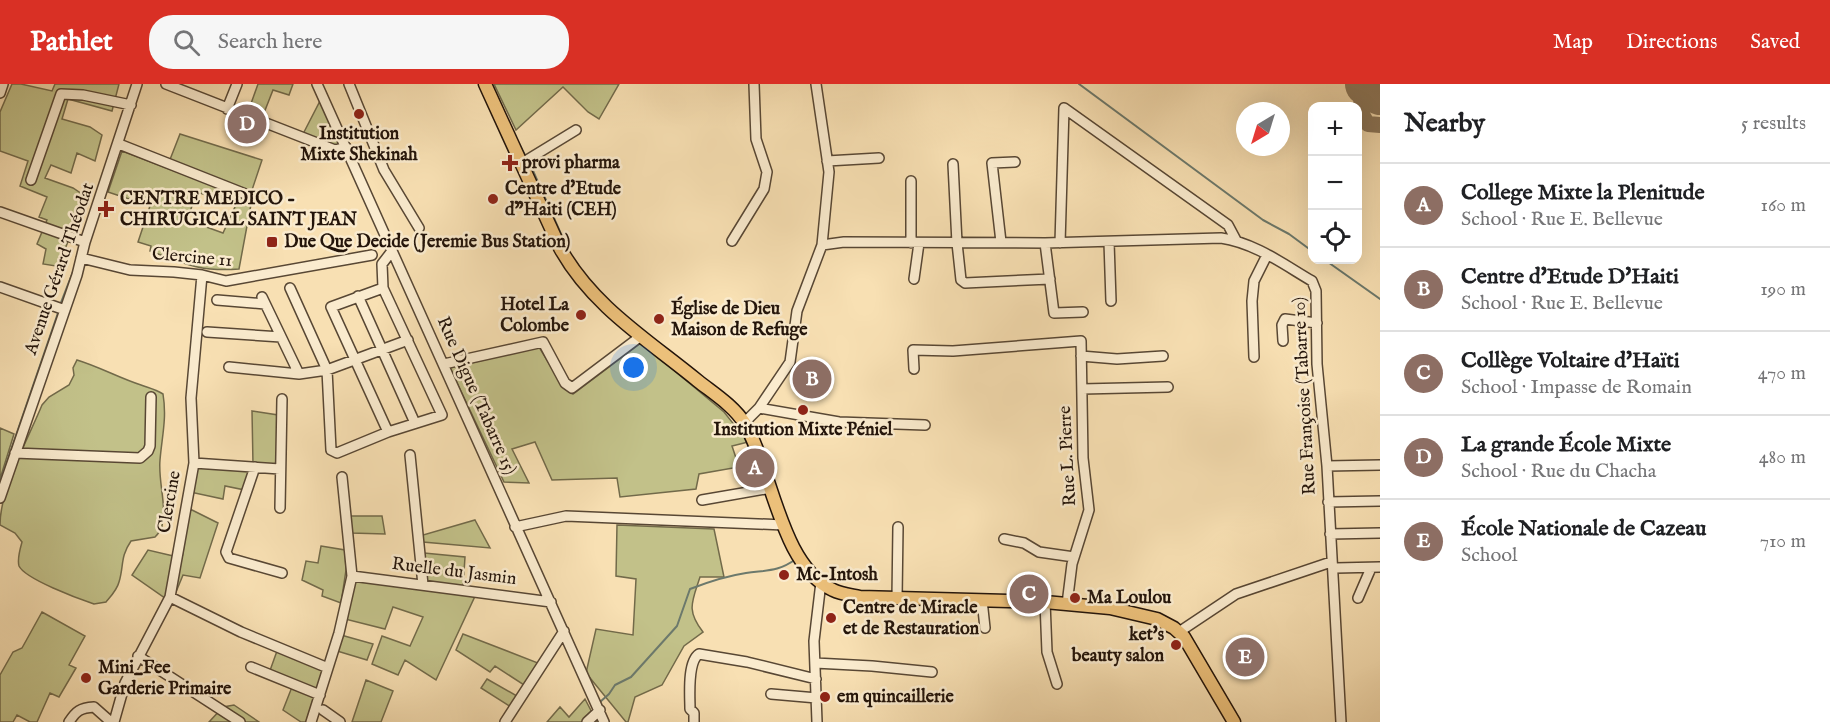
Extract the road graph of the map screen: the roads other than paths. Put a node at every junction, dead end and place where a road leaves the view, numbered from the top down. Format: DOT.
graph roads {
  1 [pos="3,84"];
  2 [pos="86,84"];
  3 [pos="137,84"];
  4 [pos="166,84"];
  5 [pos="237,84"];
  6 [pos="317,84"];
  7 [pos="349,84"];
  8 [pos="485,84"];
  9 [pos="754,84"];
  10 [pos="816,84"];
  11 [pos="0,93"];
  12 [pos="82,95"];
  13 [pos="131,105"];
  14 [pos="227,109"];
  15 [pos="576,130"];
  16 [pos="118,144"];
  17 [pos="346,147"];
  18 [pos="879,158"];
  19 [pos="827,160"];
  20 [pos="1015,162"];
  21 [pos="522,164"];
  22 [pos="952,164"];
  23 [pos="31,180"];
  24 [pos="911,181"];
  25 [pos="248,195"];
  26 [pos="0,212"];
  27 [pos="419,228"];
  28 [pos="1236,240"];
  29 [pos="732,241"];
  30 [pos="84,242"];
  31 [pos="1001,242"];
  32 [pos="1109,242"];
  33 [pos="915,243"];
  34 [pos="957,243"];
  35 [pos="1045,243"];
  36 [pos="1060,243"];
  37 [pos="822,245"];
  38 [pos="392,251"];
  39 [pos="372,255"];
  40 [pos="1267,255"];
  41 [pos="81,258"];
  42 [pos="202,275"];
  43 [pos="914,279"];
  44 [pos="1050,279"];
  45 [pos="0,287"];
  46 [pos="290,288"];
  47 [pos="383,288"];
  48 [pos="358,296"];
  49 [pos="217,300"];
  50 [pos="1111,301"];
  51 [pos="64,310"];
  52 [pos="1083,312"];
  53 [pos="1317,323"];
  54 [pos="207,332"];
  55 [pos="641,336"];
  56 [pos="281,337"];
  57 [pos="408,340"];
  58 [pos="1283,341"];
  59 [pos="382,350"];
  60 [pos="1081,356"];
  61 [pos="1162,356"];
  62 [pos="1254,357"];
  63 [pos="356,359"];
  64 [pos="444,364"];
  65 [pos="229,367"];
  66 [pos="914,369"];
  67 [pos="327,370"];
  68 [pos="299,374"];
  69 [pos="1168,387"];
  70 [pos="1082,388"];
  71 [pos="151,397"];
  72 [pos="282,399"];
  73 [pos="759,408"];
  74 [pos="415,423"];
  75 [pos="744,423"];
  76 [pos="926,425"];
  77 [pos="388,432"];
  78 [pos="15,453"];
  79 [pos="410,455"];
  80 [pos="194,462"];
  81 [pos="1380,465"];
  82 [pos="1327,466"];
  83 [pos="255,467"];
  84 [pos="280,469"];
  85 [pos="342,477"];
  86 [pos="771,488"];
  87 [pos="0,498"];
  88 [pos="702,500"];
  89 [pos="1380,501"];
  90 [pos="1328,502"];
  91 [pos="280,508"];
  92 [pos="784,525"];
  93 [pos="515,527"];
  94 [pos="898,527"];
  95 [pos="1380,533"];
  96 [pos="1330,534"];
  97 [pos="1004,539"];
  98 [pos="1074,557"];
  99 [pos="1334,565"];
  100 [pos="1376,567"];
  101 [pos="282,573"];
  102 [pos="352,576"];
  103 [pos="821,582"];
  104 [pos="423,585"];
  105 [pos="170,597"];
  106 [pos="897,598"];
  107 [pos="1358,598"];
  108 [pos="982,600"];
  109 [pos="551,602"];
  110 [pos="1045,602"];
  111 [pos="1067,604"];
  112 [pos="985,628"];
  113 [pos="564,631"];
  114 [pos="1179,632"];
  115 [pos="138,656"];
  116 [pos="815,663"];
  117 [pos="251,667"];
  118 [pos="328,668"];
  119 [pos="932,672"];
  120 [pos="816,679"];
  121 [pos="1057,684"];
  122 [pos="771,694"];
  123 [pos="320,695"];
  124 [pos="817,698"];
  125 [pos="322,710"];
  126 [pos="602,715"];
  127 [pos="69,722"];
  128 [pos="112,722"];
  129 [pos="240,722"];
  130 [pos="311,722"];
  131 [pos="340,722"];
  132 [pos="506,722"];
  133 [pos="587,722"];
  134 [pos="694,722"];
  135 [pos="817,722"];
  136 [pos="1234,722"];
  137 [pos="1341,722"];
  1 -- 11 [label="street"];
  2 -- 12 [label="street"];
  3 -- 13 [label="street, Avenue Gérard Théodat"];
  4 -- 14 [label="street"];
  5 -- 14 [label="street"];
  6 -- 17 [label="street, Rue Digue (Tabarre 15)"];
  7 -- 27 [label="street"];
  8 -- 21 [label="main road"];
  9 -- 29 [label="street"];
  10 -- 19 [label="street"];
  12 -- 13 [label="street"];
  12 -- 23 [label="street"];
  13 -- 16 [label="street, Avenue Gérard Théodat"];
  14 -- 17 [label="street"];
  15 -- 21 [label="street"];
  16 -- 25 [label="street"];
  16 -- 30 [label="street, Avenue Gérard Théodat"];
  17 -- 38 [label="street, Rue Digue (Tabarre 15)"];
  18 -- 19 [label="street"];
  19 -- 37 [label="street"];
  20 -- 31 [label="street"];
  21 -- 55 [label="main road"];
  22 -- 34 [label="street"];
  24 -- 33 [label="street"];
  26 -- 30 [label="street"];
  28 -- 32 [label="street, Rue Françoise (Tabarre 10)"];
  28 -- 36 [label="street"];
  28 -- 40 [label="street, Rue Françoise (Tabarre 10)"];
  30 -- 41 [label="street, Avenue Gérard Théodat"];
  31 -- 34 [label="street, Rue Françoise (Tabarre 10)"];
  31 -- 35 [label="street, Rue Françoise (Tabarre 10)"];
  32 -- 36 [label="street, Rue Françoise (Tabarre 10)"];
  32 -- 50 [label="street"];
  33 -- 34 [label="street, Rue Françoise (Tabarre 10)"];
  33 -- 37 [label="street, Rue Françoise (Tabarre 10)"];
  33 -- 43 [label="street"];
  34 -- 44 [label="street"];
  35 -- 36 [label="street, Rue Françoise (Tabarre 10)"];
  35 -- 44 [label="street"];
  37 -- 73 [label="street"];
  38 -- 47 [label="street"];
  38 -- 64 [label="street, Rue Digue (Tabarre 15)"];
  39 -- 42 [label="street, Clercine 11"];
  40 -- 53 [label="street, Rue Françoise (Tabarre 10)"];
  40 -- 62 [label="street"];
  41 -- 42 [label="street, Clercine 11"];
  41 -- 51 [label="street, Avenue Gérard Théodat"];
  42 -- 80 [label="street, Clercine"];
  44 -- 52 [label="street"];
  45 -- 51 [label="street"];
  46 -- 67 [label="street"];
  47 -- 48 [label="street"];
  47 -- 57 [label="street"];
  48 -- 59 [label="street"];
  48 -- 63 [label="street"];
  49 -- 56 [label="street"];
  51 -- 78 [label="street, Avenue Gérard Théodat"];
  53 -- 58 [label="street"];
  53 -- 82 [label="street, Rue Françoise (Tabarre 10)"];
  54 -- 56 [label="street"];
  55 -- 64 [label="street"];
  55 -- 75 [label="main road"];
  56 -- 68 [label="street"];
  57 -- 59 [label="street"];
  57 -- 74 [label="street"];
  59 -- 63 [label="street"];
  59 -- 74 [label="street"];
  60 -- 61 [label="street"];
  60 -- 66 [label="street, Rue L. Pierre"];
  60 -- 70 [label="street, Rue L. Pierre"];
  63 -- 67 [label="street"];
  63 -- 77 [label="street"];
  64 -- 93 [label="street, Rue Digue (Tabarre 15)"];
  65 -- 68 [label="street"];
  67 -- 68 [label="street"];
  67 -- 77 [label="street"];
  69 -- 70 [label="street"];
  70 -- 98 [label="street, Rue L. Pierre"];
  71 -- 78 [label="street"];
  72 -- 84 [label="street"];
  73 -- 75 [label="street"];
  73 -- 76 [label="street"];
  74 -- 77 [label="street"];
  75 -- 86 [label="main road"];
  78 -- 87 [label="street, Avenue Gérard Théodat"];
  79 -- 104 [label="street"];
  80 -- 83 [label="street"];
  80 -- 105 [label="street, Clercine"];
  81 -- 82 [label="street"];
  82 -- 90 [label="street, Rue Françoise (Tabarre 10)"];
  83 -- 84 [label="street"];
  83 -- 101 [label="street"];
  84 -- 91 [label="street"];
  85 -- 102 [label="street"];
  86 -- 88 [label="street"];
  86 -- 92 [label="main road"];
  89 -- 90 [label="street"];
  90 -- 96 [label="street, Rue Françoise (Tabarre 10)"];
  92 -- 93 [label="street"];
  92 -- 103 [label="main road"];
  93 -- 109 [label="street, Rue Digue (Tabarre 15)"];
  94 -- 106 [label="street"];
  95 -- 96 [label="street"];
  96 -- 99 [label="street, Rue Françoise (Tabarre 10)"];
  97 -- 98 [label="street"];
  98 -- 111 [label="street, Rue L. Pierre"];
  99 -- 100 [label="street"];
  99 -- 114 [label="street"];
  99 -- 137 [label="street, Rue Françoise (Tabarre 10)"];
  100 -- 107 [label="street"];
  102 -- 104 [label="street, Ruelle du Jasmin"];
  102 -- 118 [label="street"];
  103 -- 106 [label="main road"];
  103 -- 116 [label="street"];
  104 -- 109 [label="street, Ruelle du Jasmin"];
  105 -- 115 [label="street, Clercine"];
  105 -- 118 [label="street"];
  106 -- 108 [label="main road"];
  108 -- 110 [label="main road"];
  108 -- 112 [label="street"];
  109 -- 113 [label="street, Rue Digue (Tabarre 15)"];
  110 -- 111 [label="main road"];
  110 -- 121 [label="street"];
  111 -- 114 [label="main road"];
  113 -- 126 [label="street, Rue Digue (Tabarre 15)"];
  113 -- 132 [label="street"];
  114 -- 136 [label="main road"];
  115 -- 128 [label="street, Clercine"];
  115 -- 129 [label="street"];
  116 -- 119 [label="street"];
  116 -- 120 [label="street"];
  117 -- 123 [label="street"];
  118 -- 123 [label="street"];
  120 -- 124 [label="street"];
  120 -- 134 [label="street"];
  122 -- 124 [label="street"];
  123 -- 130 [label="street"];
  124 -- 135 [label="street"];
  125 -- 131 [label="street"];
  126 -- 133 [label="street"];
  127 -- 128 [label="street"];
}
